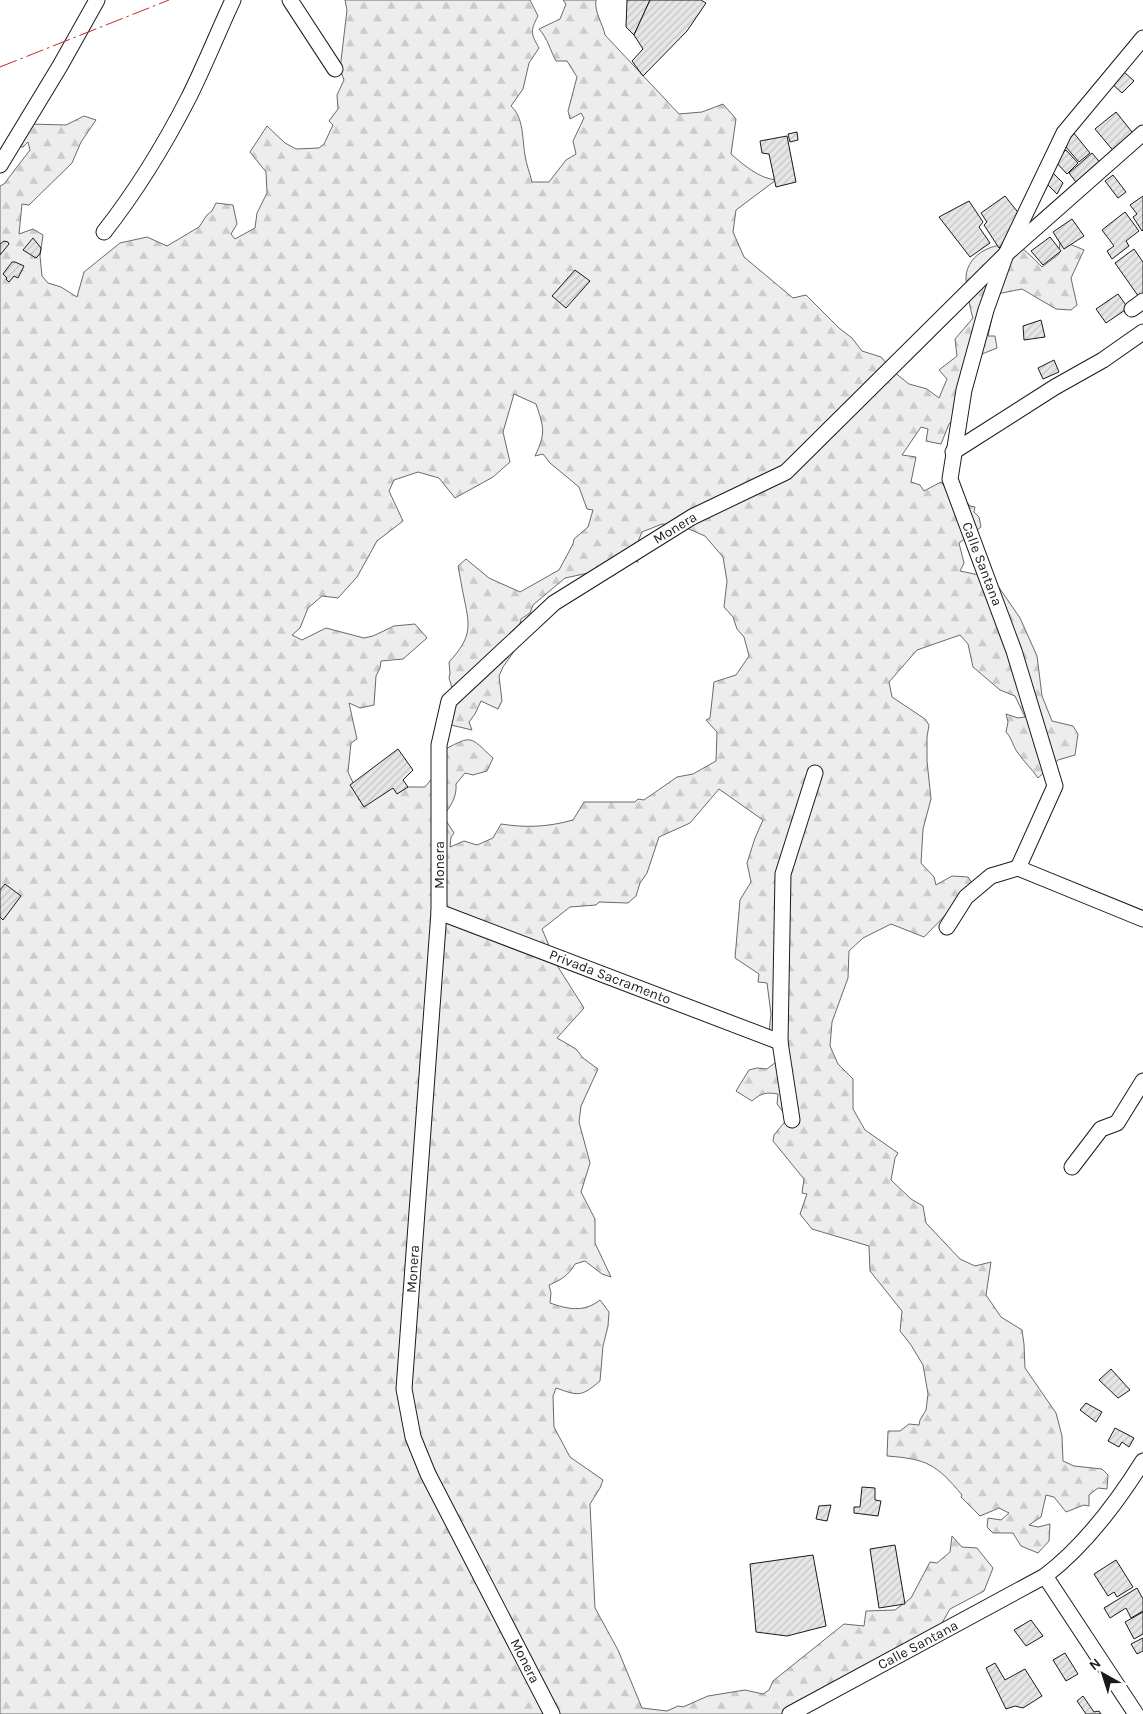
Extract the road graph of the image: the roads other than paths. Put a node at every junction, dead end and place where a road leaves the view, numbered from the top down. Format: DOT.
graph roads {
  1 [pos="97,0"];
  2 [pos="233,0"];
  3 [pos="290,0"];
  4 [pos="1143,38"];
  5 [pos="335,69"];
  6 [pos="1143,133"];
  7 [pos="0,165"];
  8 [pos="104,232"];
  9 [pos="1006,254"];
  10 [pos="1143,332"];
  11 [pos="953,452"];
  12 [pos="815,773"];
  13 [pos="1018,868"];
  14 [pos="439,912"];
  15 [pos="1143,920"];
  16 [pos="947,927"];
  17 [pos="780,1042"];
  18 [pos="1143,1081"];
  19 [pos="792,1120"];
  20 [pos="1072,1167"];
  21 [pos="1143,1461"];
  22 [pos="1045,1576"];
  23 [pos="1138,1711"];
  24 [pos="552,1714"];
  25 [pos="790,1714"];
  1 -- 7 [label="street"];
  2 -- 8 [label="street"];
  3 -- 5 [label="street"];
  4 -- 9 [label="street"];
  6 -- 9 [label="street, Monera"];
  9 -- 11 [label="street, Calle Santana"];
  9 -- 14 [label="street, Monera"];
  10 -- 11 [label="street"];
  11 -- 13 [label="street, Calle Santana"];
  12 -- 17 [label="street"];
  13 -- 15 [label="street"];
  13 -- 16 [label="street"];
  14 -- 17 [label="street, Privada Sacramento"];
  14 -- 24 [label="street, Monera"];
  17 -- 19 [label="street"];
  18 -- 20 [label="street"];
  21 -- 22 [label="street, Calle Santana"];
  22 -- 23 [label="street"];
  22 -- 25 [label="street, Calle Santana"];
}
